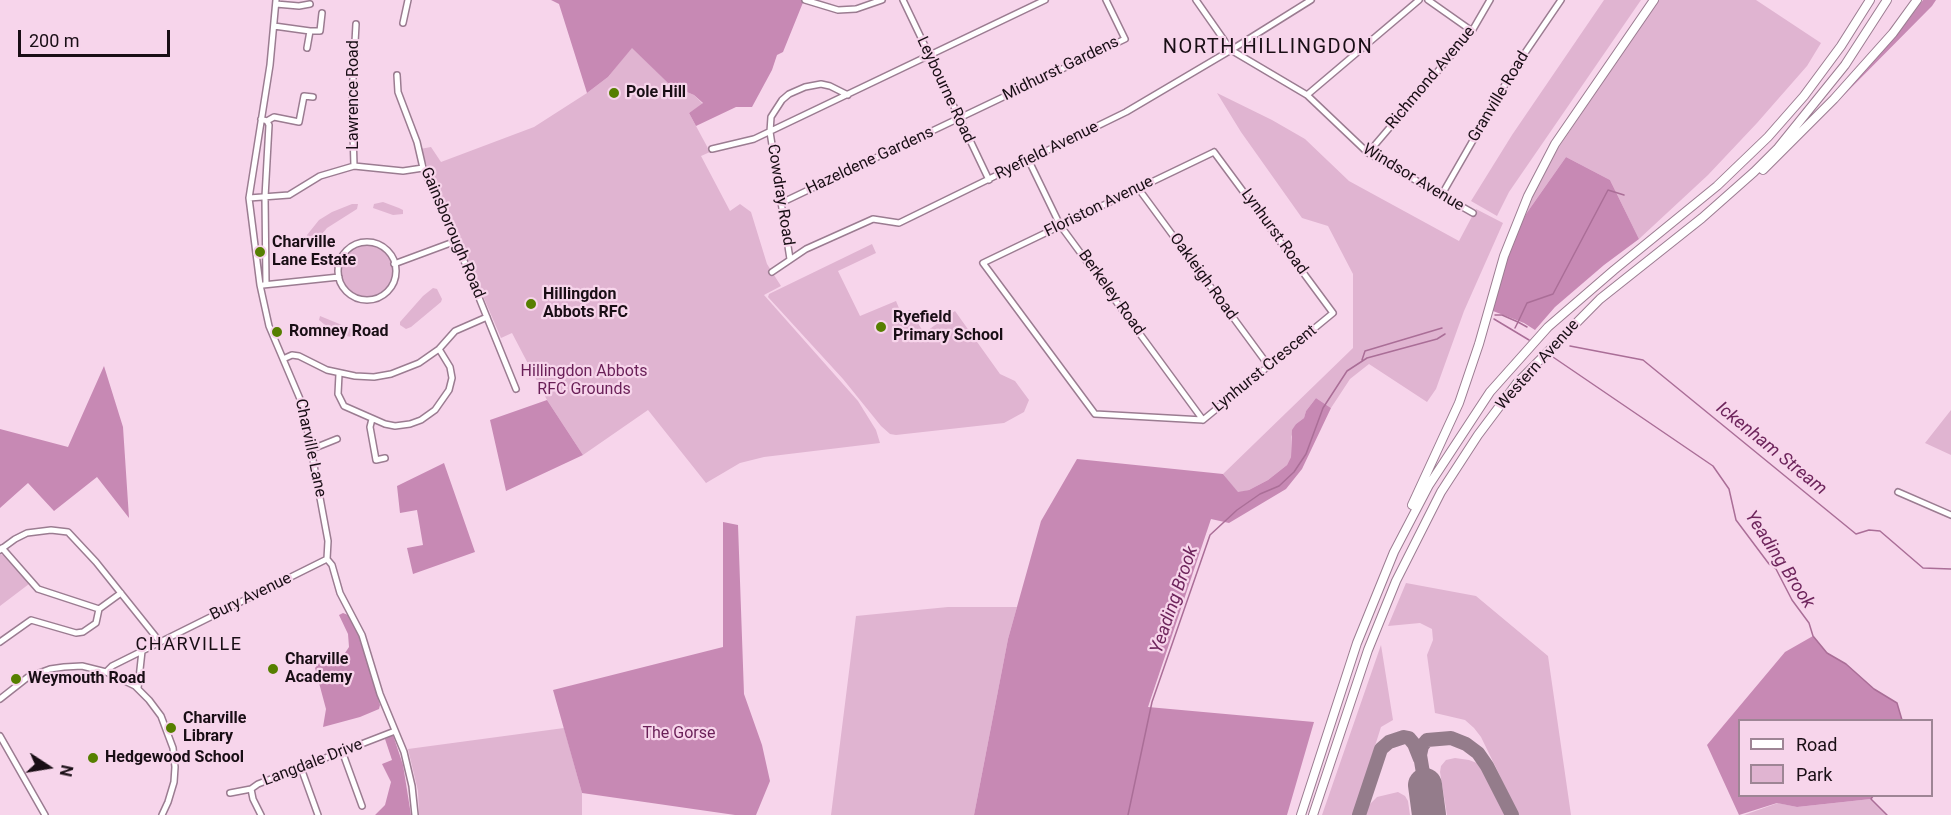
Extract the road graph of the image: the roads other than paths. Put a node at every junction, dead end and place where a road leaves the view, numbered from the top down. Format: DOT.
graph roads {
  1 [pos="408,0"];
  2 [pos="805,0"];
  3 [pos="882,0"];
  4 [pos="903,0"];
  5 [pos="1045,0"];
  6 [pos="1106,0"];
  7 [pos="1196,0"];
  8 [pos="1311,0"];
  9 [pos="1419,0"];
  10 [pos="1428,0"];
  11 [pos="1490,0"];
  12 [pos="1561,0"];
  13 [pos="1654,0"];
  14 [pos="1870,0"];
  15 [pos="1887,0"];
  16 [pos="1917,0"];
  17 [pos="276,2"];
  18 [pos="310,4"];
  19 [pos="322,13"];
  20 [pos="403,23"];
  21 [pos="356,24"];
  22 [pos="274,26"];
  23 [pos="1472,31"];
  24 [pos="310,32"];
  25 [pos="307,48"];
  26 [pos="1231,50"];
  27 [pos="929,56"];
  28 [pos="397,75"];
  29 [pos="848,95"];
  30 [pos="1307,95"];
  31 [pos="313,97"];
  32 [pos="959,118"];
  33 [pos="264,120"];
  34 [pos="770,132"];
  35 [pos="712,149"];
  36 [pos="1214,152"];
  37 [pos="1368,153"];
  38 [pos="1029,161"];
  39 [pos="354,166"];
  40 [pos="423,168"];
  41 [pos="988,180"];
  42 [pos="1138,188"];
  43 [pos="1441,196"];
  44 [pos="1728,196"];
  45 [pos="264,197"];
  46 [pos="249,198"];
  47 [pos="781,202"];
  48 [pos="1473,213"];
  49 [pos="1060,225"];
  50 [pos="456,241"];
  51 [pos="790,259"];
  52 [pos="984,263"];
  53 [pos="394,264"];
  54 [pos="772,272"];
  55 [pos="339,277"];
  56 [pos="263,285"];
  57 [pos="1333,313"];
  58 [pos="487,317"];
  59 [pos="439,349"];
  60 [pos="283,359"];
  61 [pos="1268,365"];
  62 [pos="339,374"];
  63 [pos="516,389"];
  64 [pos="372,419"];
  65 [pos="1203,420"];
  66 [pos="337,439"];
  67 [pos="312,449"];
  68 [pos="386,458"];
  69 [pos="1898,492"];
  70 [pos="1951,515"];
  71 [pos="1,549"];
  72 [pos="327,559"];
  73 [pos="1381,582"];
  74 [pos="121,593"];
  75 [pos="99,609"];
  76 [pos="0,642"];
  77 [pos="160,642"];
  78 [pos="142,651"];
  79 [pos="106,672"];
  80 [pos="138,688"];
  81 [pos="0,699"];
  82 [pos="395,731"];
  83 [pos="0,736"];
  84 [pos="342,751"];
  85 [pos="301,768"];
  86 [pos="251,789"];
  87 [pos="230,794"];
  88 [pos="362,806"];
  89 [pos="45,815"];
  90 [pos="162,815"];
  91 [pos="261,815"];
  92 [pos="318,815"];
  93 [pos="415,815"];
  94 [pos="1301,815"];
  95 [pos="1313,815"];
  1 -- 20 [label="street"];
  2 -- 3 [label="street"];
  4 -- 27 [label="street, Leybourne Road"];
  5 -- 27 [label="street"];
  6 -- 32 [label="street, Midhurst Gardens"];
  7 -- 26 [label="street, Windsor Avenue"];
  8 -- 26 [label="street, Ryefield Avenue"];
  9 -- 30 [label="street"];
  10 -- 23 [label="street"];
  11 -- 23 [label="street, Richmond Avenue"];
  12 -- 43 [label="street, Granville Road"];
  13 -- 73 [label="highway"];
  14 -- 73 [label="highway, Western Avenue"];
  15 -- 44 [label="highway, Western Avenue"];
  16 -- 44 [label="highway"];
  17 -- 18 [label="street"];
  17 -- 22 [label="street, Charville Lane"];
  19 -- 24 [label="street"];
  21 -- 39 [label="street, Lawrence Road"];
  22 -- 24 [label="street"];
  22 -- 33 [label="street, Charville Lane"];
  23 -- 37 [label="street, Richmond Avenue"];
  24 -- 25 [label="street"];
  26 -- 30 [label="street, Windsor Avenue"];
  26 -- 38 [label="street, Ryefield Avenue"];
  27 -- 29 [label="street"];
  27 -- 32 [label="street, Leybourne Road"];
  28 -- 40 [label="street, Gainsborough Road"];
  29 -- 34 [label="street"];
  29 -- 34 [label="street"];
  30 -- 37 [label="street, Windsor Avenue"];
  31 -- 33 [label="street"];
  32 -- 41 [label="street, Leybourne Road"];
  32 -- 47 [label="street, Hazeldene Gardens"];
  33 -- 45 [label="street"];
  33 -- 46 [label="street, Charville Lane"];
  34 -- 35 [label="street"];
  34 -- 47 [label="street, Cowdray Road"];
  36 -- 42 [label="street, Floriston Avenue"];
  36 -- 57 [label="street, Lynhurst Road"];
  37 -- 43 [label="street, Windsor Avenue"];
  38 -- 41 [label="street, Ryefield Avenue"];
  38 -- 49 [label="street, Berkeley Road"];
  39 -- 40 [label="street"];
  39 -- 45 [label="street"];
  40 -- 50 [label="street, Gainsborough Road"];
  41 -- 51 [label="street, Ryefield Avenue"];
  42 -- 49 [label="street, Floriston Avenue"];
  42 -- 61 [label="street, Oakleigh Road"];
  43 -- 48 [label="street, Windsor Avenue"];
  44 -- 95 [label="highway, Western Avenue"];
  45 -- 46 [label="street"];
  45 -- 56 [label="street"];
  46 -- 56 [label="street, Charville Lane"];
  47 -- 51 [label="street, Cowdray Road"];
  49 -- 52 [label="street, Floriston Avenue"];
  49 -- 65 [label="street, Berkeley Road"];
  50 -- 53 [label="street"];
  50 -- 58 [label="street, Gainsborough Road"];
  51 -- 54 [label="street, Ryefield Avenue"];
  52 -- 65 [label="street, Lynhurst Crescent"];
  53 -- 55 [label="street"];
  53 -- 55 [label="street"];
  55 -- 56 [label="street"];
  56 -- 60 [label="street, Charville Lane"];
  57 -- 61 [label="street, Lynhurst Crescent"];
  58 -- 59 [label="street"];
  58 -- 63 [label="street, Gainsborough Road"];
  59 -- 62 [label="street"];
  59 -- 64 [label="street"];
  60 -- 62 [label="street"];
  60 -- 67 [label="street, Charville Lane"];
  61 -- 65 [label="street, Lynhurst Crescent"];
  62 -- 64 [label="street"];
  64 -- 68 [label="street"];
  66 -- 67 [label="street"];
  67 -- 72 [label="street, Charville Lane"];
  69 -- 70 [label="street"];
  71 -- 74 [label="street"];
  71 -- 75 [label="street"];
  72 -- 77 [label="street, Bury Avenue"];
  72 -- 82 [label="street, Charville Lane"];
  73 -- 94 [label="highway, Western Avenue"];
  74 -- 75 [label="street"];
  74 -- 77 [label="street"];
  75 -- 76 [label="street"];
  77 -- 78 [label="street, Bury Avenue"];
  78 -- 79 [label="street, Bury Avenue"];
  78 -- 80 [label="street"];
  79 -- 80 [label="street"];
  79 -- 81 [label="street"];
  80 -- 90 [label="street"];
  82 -- 84 [label="street, Langdale Drive"];
  82 -- 93 [label="street, Charville Lane"];
  83 -- 89 [label="street"];
  84 -- 85 [label="street, Langdale Drive"];
  84 -- 88 [label="street"];
  85 -- 86 [label="street, Langdale Drive"];
  85 -- 92 [label="street"];
  86 -- 87 [label="street, Langdale Drive"];
  86 -- 91 [label="street"];
}
